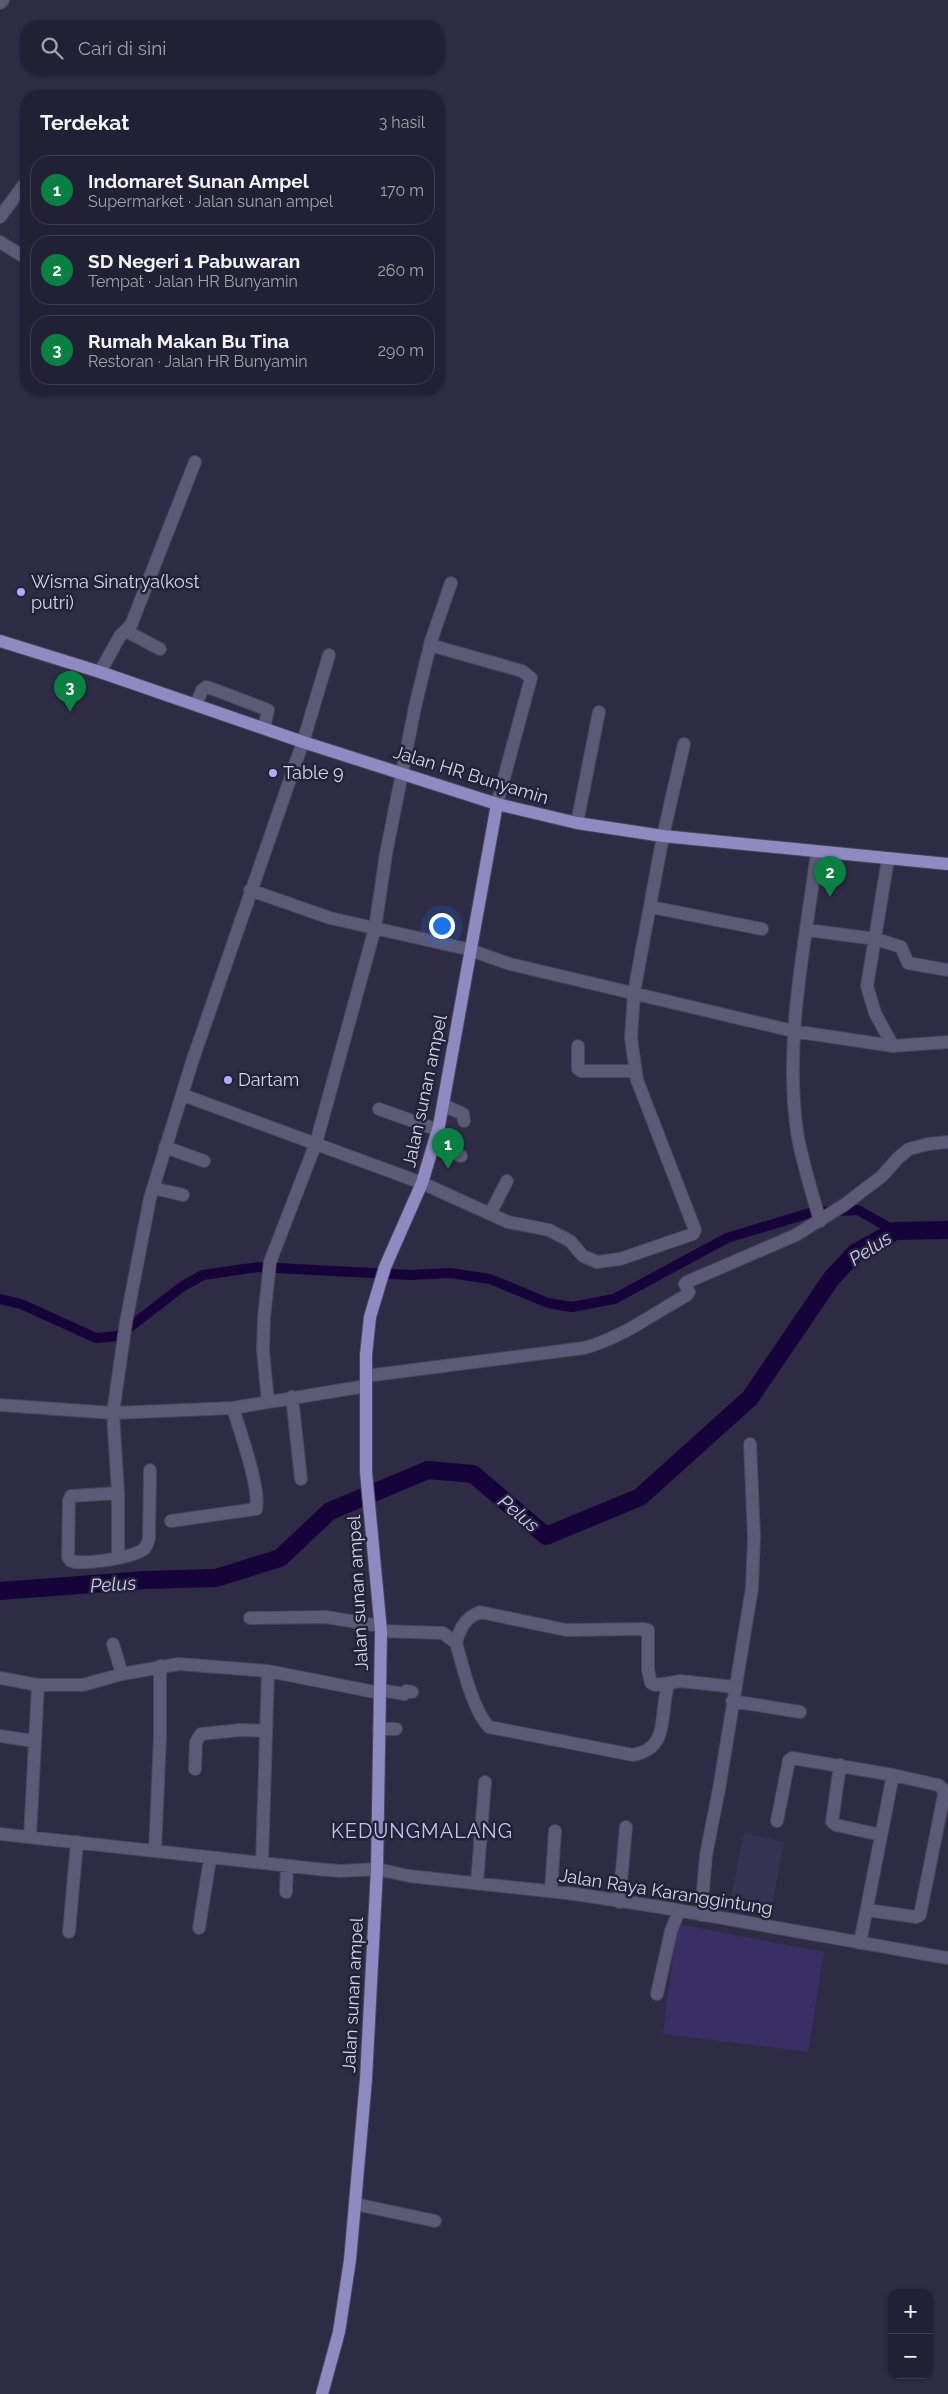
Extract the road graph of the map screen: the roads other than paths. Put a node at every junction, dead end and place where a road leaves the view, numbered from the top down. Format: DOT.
graph roads {
  1 [pos="3,0"];
  2 [pos="0,3"];
  3 [pos="20,189"];
  4 [pos="2,210"];
  5 [pos="0,242"];
  6 [pos="20,254"];
  7 [pos="195,462"];
  8 [pos="451,583"];
  9 [pos="126,631"];
  10 [pos="0,641"];
  11 [pos="430,645"];
  12 [pos="160,649"];
  13 [pos="329,655"];
  14 [pos="100,672"];
  15 [pos="196,705"];
  16 [pos="599,712"];
  17 [pos="264,728"];
  18 [pos="303,742"];
  19 [pos="684,744"];
  20 [pos="402,772"];
  21 [pos="497,804"];
  22 [pos="576,823"];
  23 [pos="663,836"];
  24 [pos="817,853"];
  25 [pos="888,859"];
  26 [pos="948,864"];
  27 [pos="250,890"];
  28 [pos="651,906"];
  29 [pos="375,928"];
  30 [pos="762,928"];
  31 [pos="807,930"];
  32 [pos="876,939"];
  33 [pos="471,950"];
  34 [pos="948,970"];
  35 [pos="634,992"];
  36 [pos="793,1031"];
  37 [pos="948,1042"];
  38 [pos="578,1046"];
  39 [pos="893,1046"];
  40 [pos="636,1071"];
  41 [pos="184,1095"];
  42 [pos="443,1104"];
  43 [pos="380,1109"];
  44 [pos="464,1121"];
  45 [pos="438,1130"];
  46 [pos="948,1142"];
  47 [pos="316,1143"];
  48 [pos="434,1144"];
  49 [pos="165,1147"];
  50 [pos="461,1156"];
  51 [pos="204,1161"];
  52 [pos="507,1180"];
  53 [pos="422,1183"];
  54 [pos="153,1188"];
  55 [pos="183,1195"];
  56 [pos="490,1214"];
  57 [pos="820,1221"];
  58 [pos="366,1381"];
  59 [pos="292,1397"];
  60 [pos="268,1402"];
  61 [pos="0,1405"];
  62 [pos="233,1408"];
  63 [pos="113,1413"];
  64 [pos="750,1444"];
  65 [pos="150,1470"];
  66 [pos="301,1479"];
  67 [pos="118,1493"];
  68 [pos="171,1521"];
  69 [pos="118,1558"];
  70 [pos="250,1618"];
  71 [pos="381,1629"];
  72 [pos="456,1643"];
  73 [pos="113,1644"];
  74 [pos="160,1666"];
  75 [pos="268,1671"];
  76 [pos="122,1674"];
  77 [pos="0,1678"];
  78 [pos="669,1683"];
  79 [pos="38,1685"];
  80 [pos="735,1687"];
  81 [pos="380,1692"];
  82 [pos="412,1692"];
  83 [pos="732,1701"];
  84 [pos="800,1712"];
  85 [pos="379,1729"];
  86 [pos="396,1729"];
  87 [pos="266,1731"];
  88 [pos="0,1736"];
  89 [pos="34,1741"];
  90 [pos="840,1765"];
  91 [pos="195,1769"];
  92 [pos="893,1775"];
  93 [pos="485,1782"];
  94 [pos="777,1821"];
  95 [pos="626,1827"];
  96 [pos="554,1831"];
  97 [pos="0,1834"];
  98 [pos="881,1835"];
  99 [pos="30,1838"];
  100 [pos="77,1842"];
  101 [pos="155,1851"];
  102 [pos="210,1858"];
  103 [pos="262,1863"];
  104 [pos="287,1866"];
  105 [pos="377,1869"];
  106 [pos="477,1882"];
  107 [pos="551,1891"];
  108 [pos="286,1892"];
  109 [pos="620,1902"];
  110 [pos="679,1910"];
  111 [pos="867,1910"];
  112 [pos="701,1915"];
  113 [pos="200,1928"];
  114 [pos="69,1932"];
  115 [pos="860,1943"];
  116 [pos="948,1958"];
  117 [pos="657,1994"];
  118 [pos="354,2204"];
  119 [pos="435,2220"];
  120 [pos="322,2394"];
  1 -- 2 [label="street"];
  3 -- 4 [label="street"];
  5 -- 6 [label="street"];
  7 -- 9 [label="street"];
  8 -- 11 [label="street"];
  9 -- 12 [label="street"];
  9 -- 14 [label="street"];
  10 -- 14 [label="main road, Jalan HR Bunyamin"];
  11 -- 20 [label="street"];
  11 -- 21 [label="street"];
  13 -- 18 [label="street"];
  14 -- 15 [label="main road, Jalan HR Bunyamin"];
  15 -- 17 [label="main road, Jalan HR Bunyamin"];
  15 -- 17 [label="street"];
  16 -- 22 [label="street"];
  17 -- 18 [label="main road, Jalan HR Bunyamin"];
  18 -- 20 [label="main road, Jalan HR Bunyamin"];
  18 -- 27 [label="street"];
  19 -- 23 [label="street"];
  20 -- 21 [label="main road, Jalan HR Bunyamin"];
  20 -- 29 [label="street"];
  21 -- 22 [label="main road, Jalan HR Bunyamin"];
  21 -- 33 [label="main road, Jalan sunan ampel"];
  22 -- 23 [label="main road, Jalan HR Bunyamin"];
  23 -- 24 [label="main road, Jalan HR Bunyamin"];
  23 -- 28 [label="street"];
  24 -- 25 [label="main road, Jalan HR Bunyamin"];
  24 -- 31 [label="street"];
  25 -- 26 [label="main road, Jalan HR Bunyamin"];
  25 -- 32 [label="street"];
  27 -- 29 [label="street"];
  27 -- 41 [label="street"];
  28 -- 30 [label="street"];
  28 -- 35 [label="street"];
  29 -- 33 [label="street"];
  29 -- 47 [label="street"];
  31 -- 32 [label="street"];
  31 -- 36 [label="street"];
  32 -- 34 [label="street"];
  32 -- 39 [label="street"];
  33 -- 35 [label="street"];
  33 -- 42 [label="main road, Jalan sunan ampel"];
  35 -- 36 [label="street"];
  35 -- 40 [label="street"];
  36 -- 39 [label="street"];
  36 -- 57 [label="street"];
  37 -- 39 [label="street"];
  38 -- 40 [label="street"];
  40 -- 56 [label="street"];
  41 -- 47 [label="street"];
  41 -- 49 [label="street"];
  42 -- 44 [label="street"];
  42 -- 45 [label="main road, Jalan sunan ampel"];
  43 -- 45 [label="street"];
  45 -- 48 [label="main road, Jalan sunan ampel"];
  46 -- 57 [label="street"];
  47 -- 53 [label="street"];
  47 -- 60 [label="street"];
  48 -- 50 [label="street"];
  48 -- 53 [label="main road, Jalan sunan ampel"];
  49 -- 51 [label="street"];
  49 -- 54 [label="street"];
  52 -- 56 [label="street"];
  53 -- 56 [label="street"];
  53 -- 58 [label="main road, Jalan sunan ampel"];
  54 -- 55 [label="street"];
  54 -- 63 [label="street"];
  57 -- 58 [label="street"];
  58 -- 59 [label="street"];
  58 -- 71 [label="main road, Jalan sunan ampel"];
  59 -- 60 [label="street"];
  59 -- 66 [label="street"];
  60 -- 62 [label="street"];
  61 -- 63 [label="street"];
  62 -- 63 [label="street"];
  62 -- 68 [label="street"];
  63 -- 67 [label="street"];
  64 -- 80 [label="street"];
  65 -- 69 [label="street"];
  67 -- 69 [label="street"];
  67 -- 69 [label="street"];
  70 -- 71 [label="street"];
  71 -- 72 [label="street"];
  71 -- 81 [label="main road, Jalan sunan ampel"];
  72 -- 78 [label="street"];
  72 -- 78 [label="street"];
  73 -- 76 [label="street"];
  74 -- 75 [label="street"];
  74 -- 76 [label="street"];
  74 -- 101 [label="street"];
  75 -- 81 [label="street"];
  75 -- 87 [label="street"];
  76 -- 79 [label="street"];
  77 -- 79 [label="street"];
  78 -- 80 [label="street"];
  79 -- 89 [label="street"];
  80 -- 83 [label="street"];
  81 -- 82 [label="street"];
  81 -- 85 [label="main road, Jalan sunan ampel"];
  83 -- 84 [label="street"];
  83 -- 112 [label="street"];
  85 -- 86 [label="street"];
  85 -- 105 [label="main road, Jalan sunan ampel"];
  87 -- 91 [label="street"];
  87 -- 103 [label="street"];
  88 -- 89 [label="street"];
  89 -- 99 [label="street"];
  90 -- 92 [label="street"];
  90 -- 94 [label="street"];
  90 -- 98 [label="street"];
  92 -- 98 [label="street"];
  92 -- 111 [label="street"];
  93 -- 106 [label="street"];
  95 -- 109 [label="street"];
  96 -- 107 [label="street"];
  97 -- 99 [label="street, Jalan Raya Karanggintung"];
  98 -- 111 [label="street"];
  99 -- 100 [label="street, Jalan Raya Karanggintung"];
  100 -- 101 [label="street, Jalan Raya Karanggintung"];
  100 -- 114 [label="street"];
  101 -- 102 [label="street, Jalan Raya Karanggintung"];
  102 -- 103 [label="street, Jalan Raya Karanggintung"];
  102 -- 113 [label="street"];
  103 -- 104 [label="street, Jalan Raya Karanggintung"];
  104 -- 105 [label="street, Jalan Raya Karanggintung"];
  104 -- 108 [label="street"];
  105 -- 106 [label="street, Jalan Raya Karanggintung"];
  105 -- 118 [label="main road, Jalan sunan ampel"];
  106 -- 107 [label="street, Jalan Raya Karanggintung"];
  107 -- 109 [label="street, Jalan Raya Karanggintung"];
  109 -- 110 [label="street, Jalan Raya Karanggintung"];
  110 -- 112 [label="street, Jalan Raya Karanggintung"];
  110 -- 117 [label="street"];
  111 -- 115 [label="street"];
  112 -- 115 [label="street, Jalan Raya Karanggintung"];
  115 -- 116 [label="street, Jalan Raya Karanggintung"];
  118 -- 119 [label="street"];
  118 -- 120 [label="main road, Jalan sunan ampel"];
}
